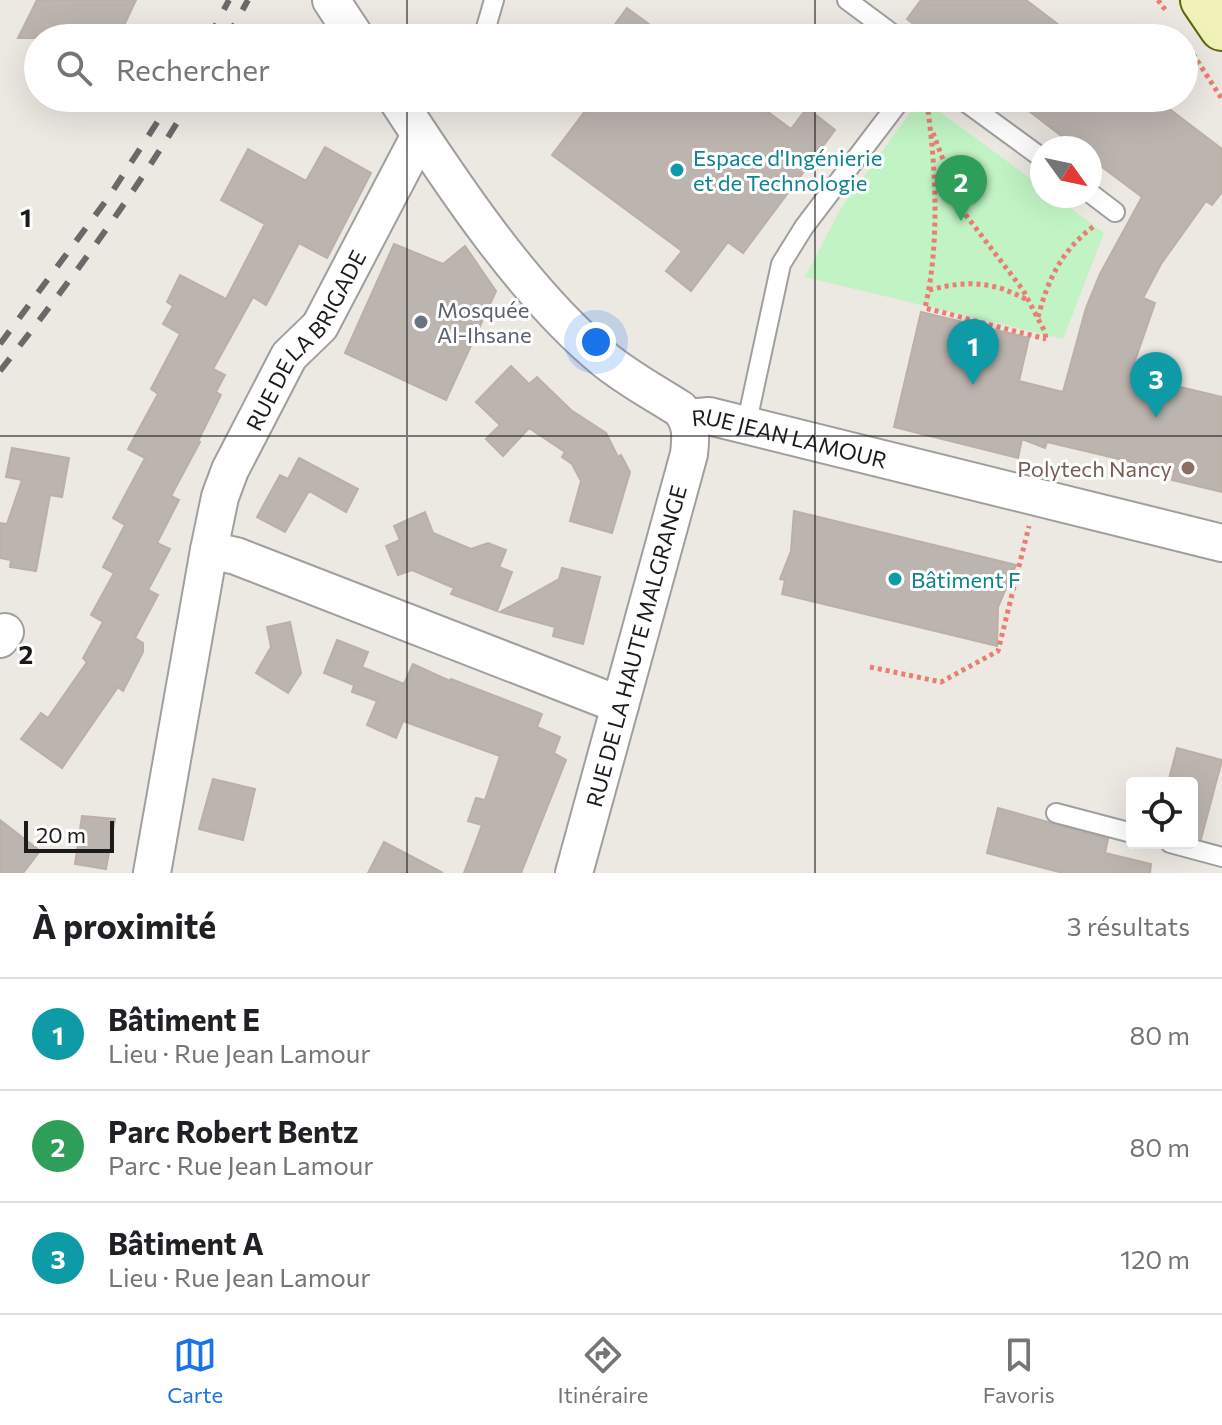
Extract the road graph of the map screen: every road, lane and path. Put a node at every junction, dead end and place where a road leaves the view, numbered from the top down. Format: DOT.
graph roads {
  1 [pos="331,0"];
  2 [pos="494,0"];
  3 [pos="847,0"];
  4 [pos="1203,0"];
  5 [pos="347,24"];
  6 [pos="485,24"];
  7 [pos="879,24"];
  8 [pos="1206,39"];
  9 [pos="1222,99"];
  10 [pos="405,112"];
  11 [pos="891,112"];
  12 [pos="928,112"];
  13 [pos="979,112"];
  14 [pos="930,125"];
  15 [pos="420,135"];
  16 [pos="1030,149"];
  17 [pos="1102,202"];
  18 [pos="1115,212"];
  19 [pos="929,290"];
  20 [pos="1030,301"];
  21 [pos="1038,318"];
  22 [pos="688,418"];
  23 [pos="746,426"];
  24 [pos="1037,498"];
  25 [pos="1222,543"];
  26 [pos="209,550"];
  27 [pos="870,667"];
  28 [pos="620,705"];
  29 [pos="1056,813"];
  30 [pos="1126,831"];
  31 [pos="1192,849"];
  32 [pos="1222,857"];
  33 [pos="152,873"];
  34 [pos="574,873"];
  1 -- 5 [label="street"];
  2 -- 6 [label="lane"];
  3 -- 7 [label="lane"];
  4 -- 8 [label="main road"];
  8 -- 9 [label="path"];
  10 -- 15 [label="street, RUE JEAN LAMOUR"];
  11 -- 23 [label="lane"];
  12 -- 14 [label="path"];
  13 -- 16 [label="lane"];
  14 -- 19 [label="path"];
  14 -- 20 [label="path"];
  15 -- 22 [label="street, RUE JEAN LAMOUR"];
  15 -- 26 [label="street, RUE DE LA BRIGADE"];
  17 -- 18 [label="lane"];
  18 -- 21 [label="path"];
  19 -- 20 [label="path"];
  19 -- 21 [label="path"];
  20 -- 21 [label="path"];
  22 -- 23 [label="street, RUE JEAN LAMOUR"];
  22 -- 28 [label="street, RUE DE LA HAUTE MALGRANGE"];
  23 -- 24 [label="street, RUE JEAN LAMOUR"];
  24 -- 25 [label="street, RUE JEAN LAMOUR"];
  24 -- 27 [label="path"];
  26 -- 28 [label="street"];
  26 -- 33 [label="street, RUE DE LA BRIGADE"];
  28 -- 34 [label="street, RUE DE LA HAUTE MALGRANGE"];
  29 -- 30 [label="lane"];
  31 -- 32 [label="lane"];
}
